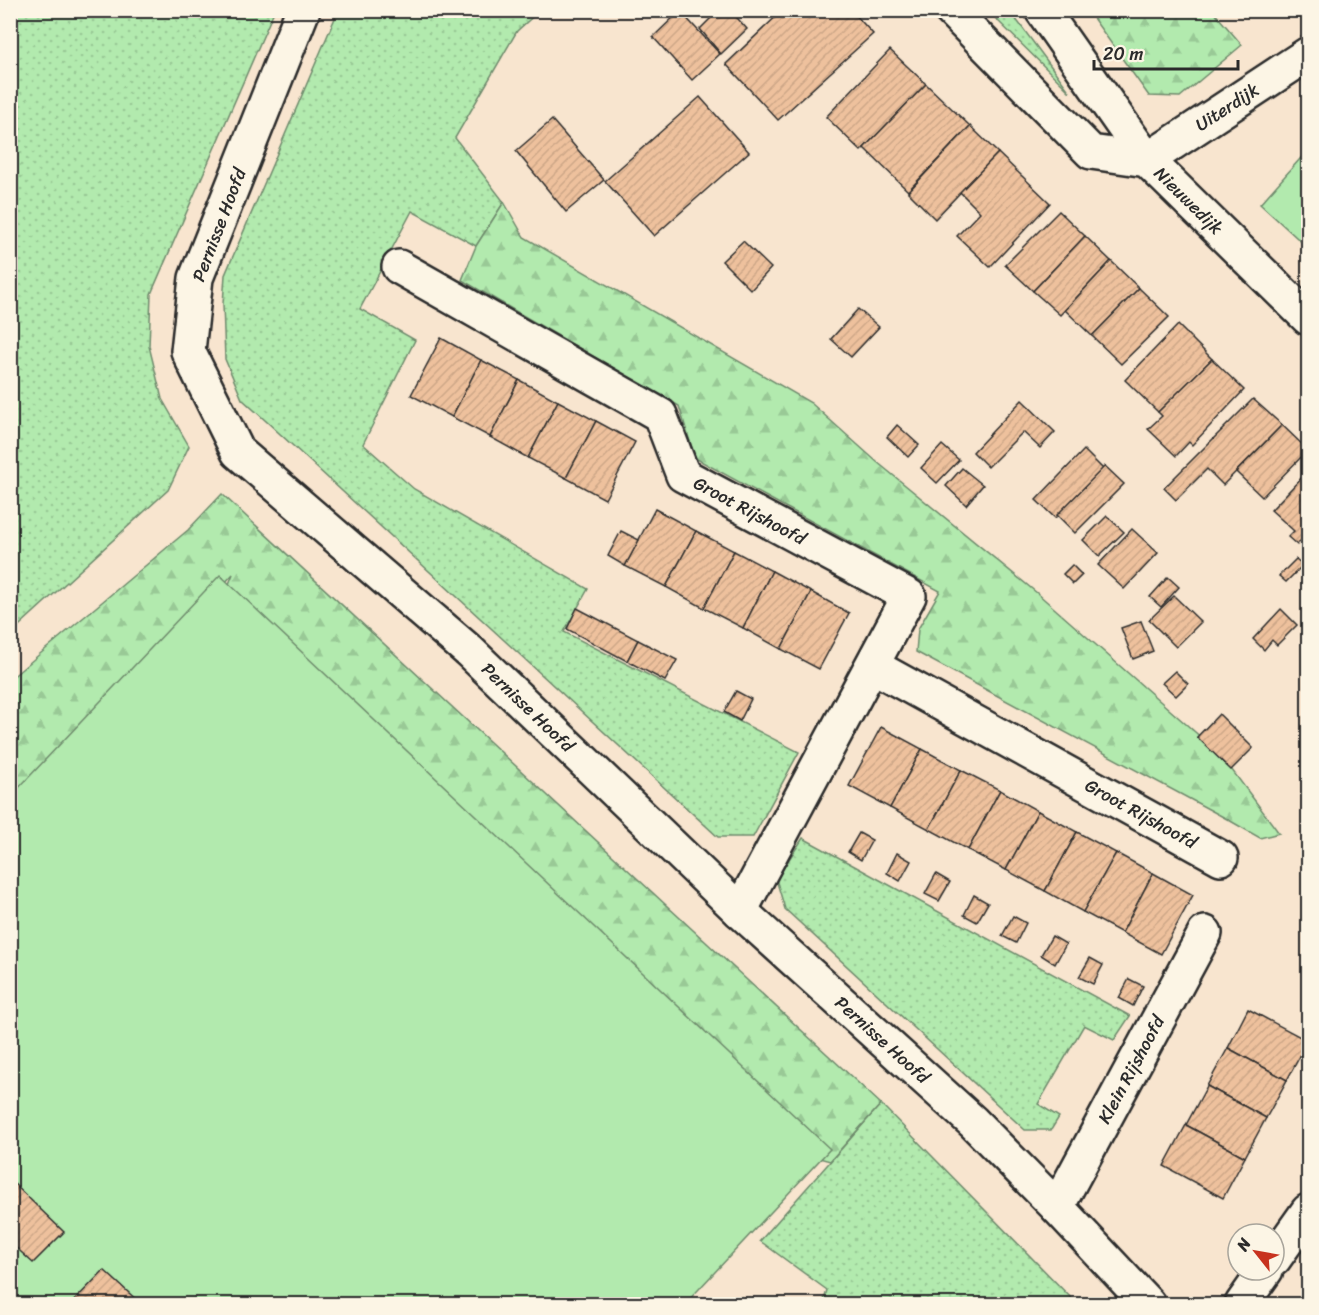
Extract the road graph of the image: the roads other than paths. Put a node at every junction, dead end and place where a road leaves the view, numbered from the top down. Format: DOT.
graph roads {
  1 [pos="303,10"];
  2 [pos="951,10"];
  3 [pos="1042,10"];
  4 [pos="1308,54"];
  5 [pos="1147,160"];
  6 [pos="399,267"];
  7 [pos="1308,318"];
  8 [pos="873,666"];
  9 [pos="1221,858"];
  10 [pos="740,911"];
  11 [pos="1204,933"];
  12 [pos="1057,1207"];
  13 [pos="1308,1211"];
  14 [pos="1286,1242"];
  15 [pos="1258,1282"];
  16 [pos="1148,1305"];
  17 [pos="1242,1305"];
  1 -- 10 [label="street, Pernisse Hoofd"];
  2 -- 5 [label="street, Nieuwedijk"];
  3 -- 5 [label="street"];
  4 -- 5 [label="street, Uiterdijk"];
  5 -- 7 [label="street, Nieuwedijk"];
  6 -- 8 [label="street, Groot Rijshoofd"];
  8 -- 9 [label="street, Groot Rijshoofd"];
  8 -- 10 [label="street, Groot Rijshoofd"];
  10 -- 12 [label="street, Pernisse Hoofd"];
  11 -- 12 [label="street, Klein Rijshoofd"];
  12 -- 16 [label="street, Pernisse Hoofd"];
  13 -- 14 [label="street"];
  15 -- 17 [label="street"];
}
